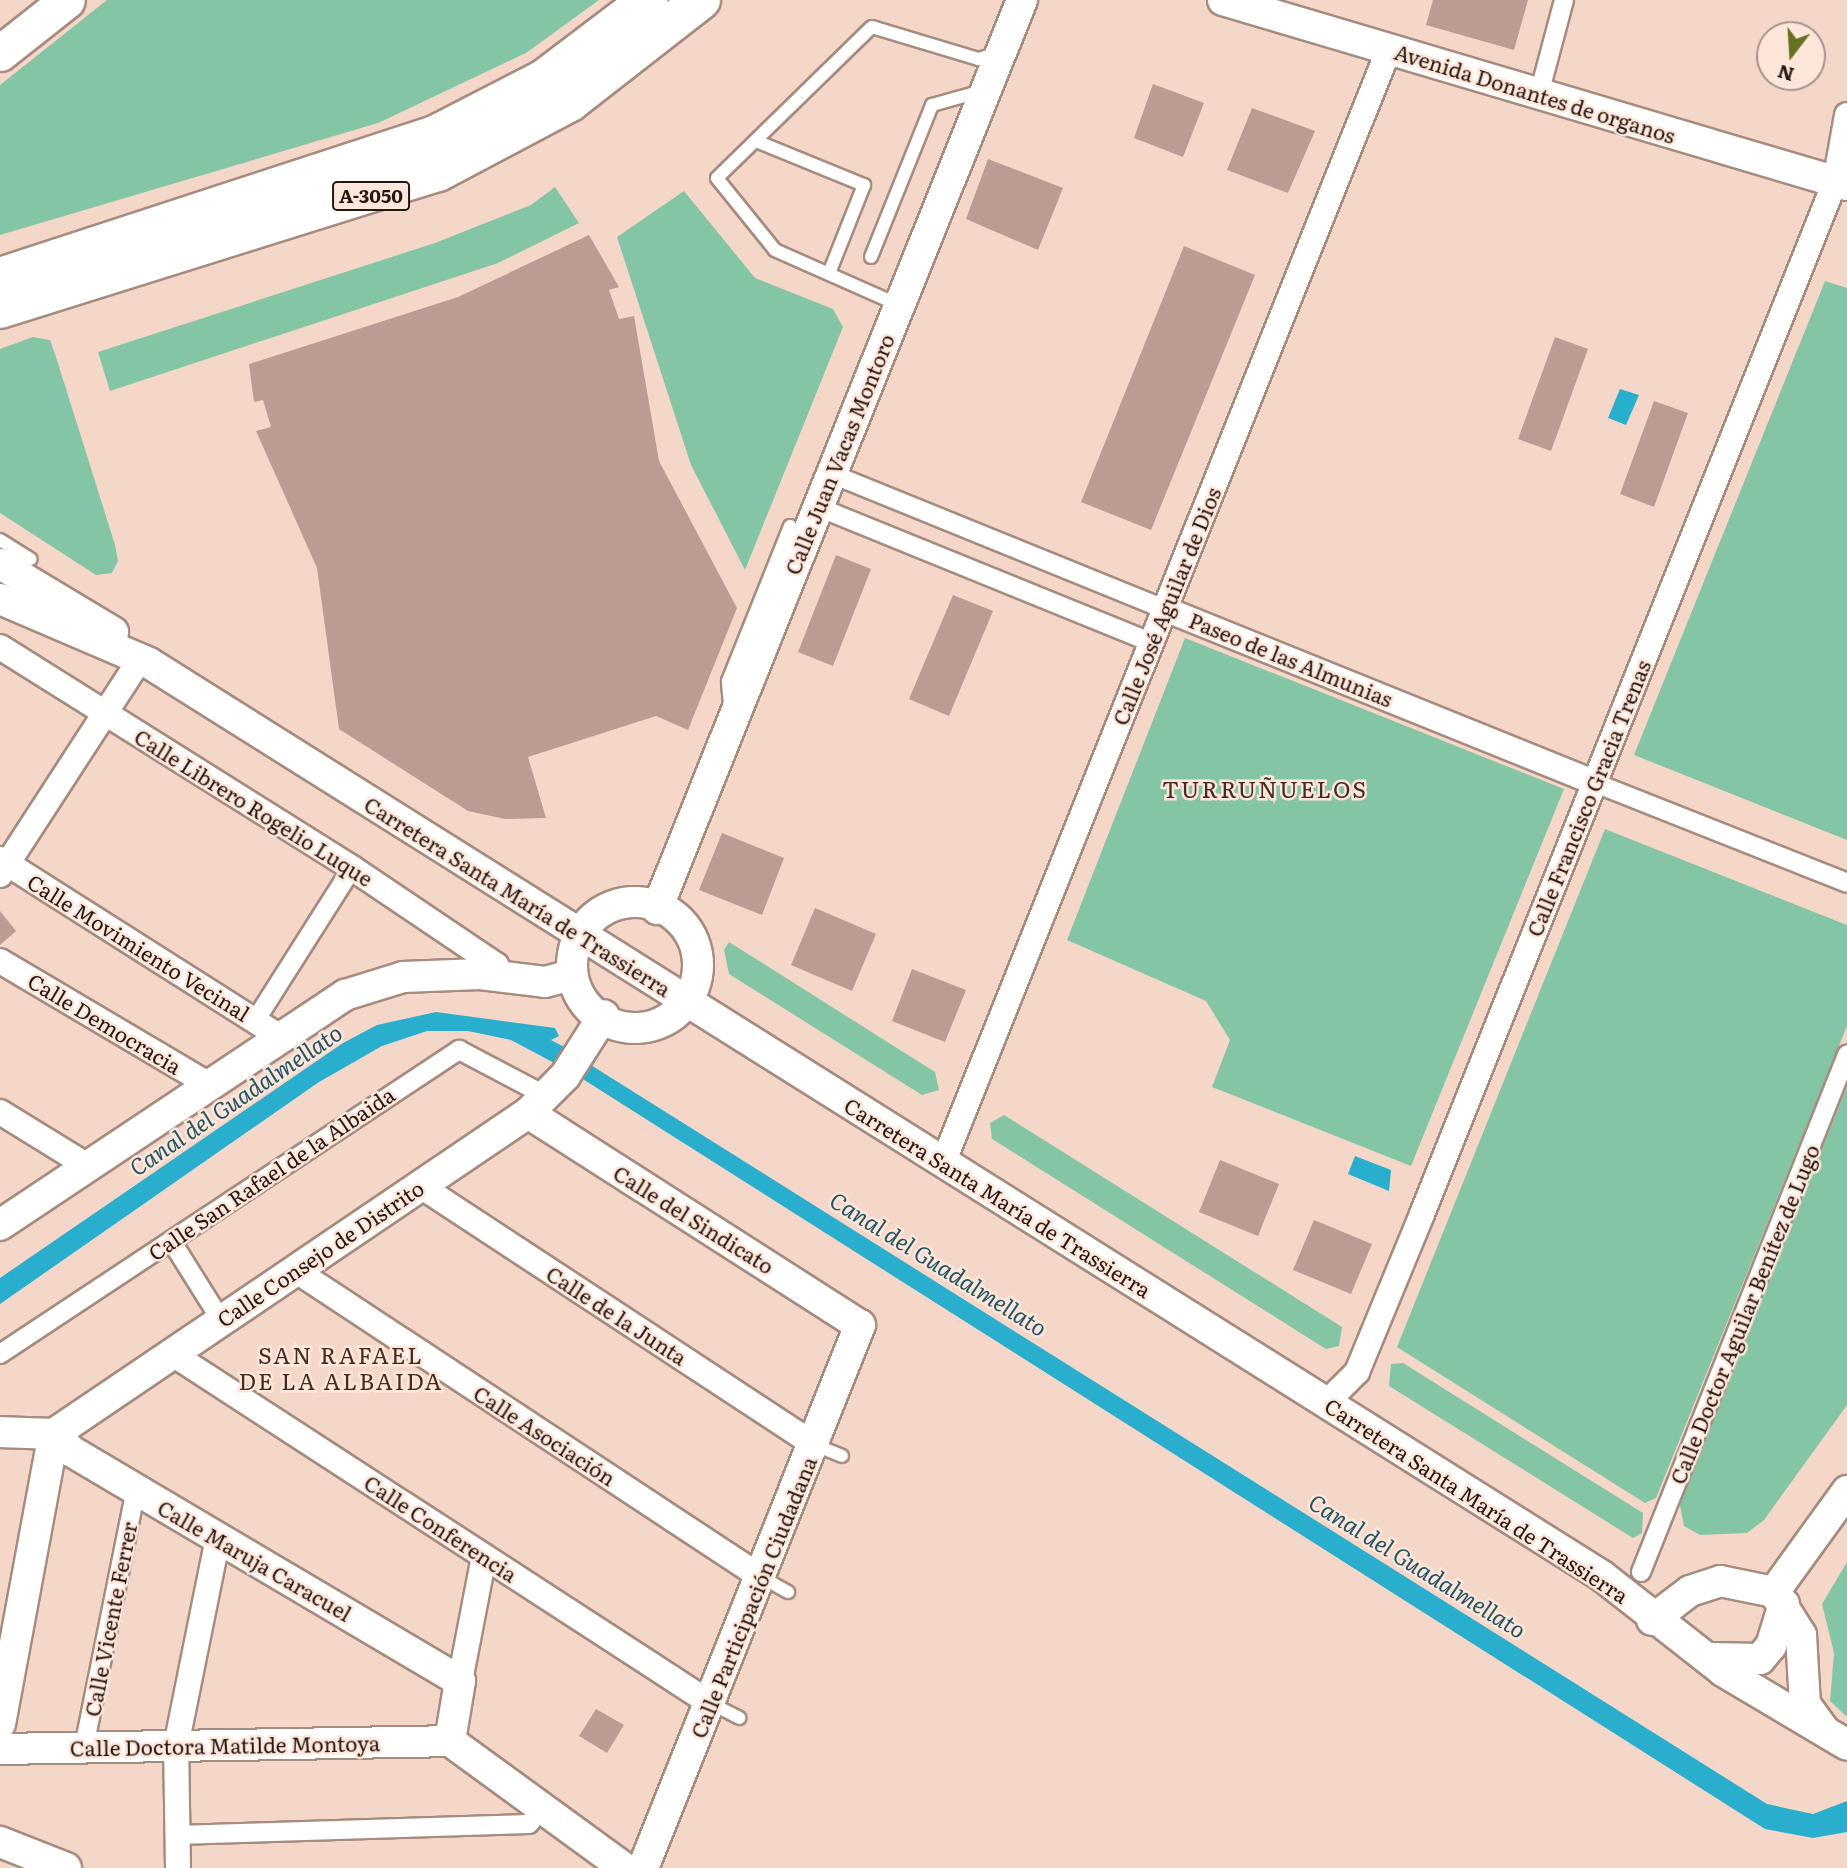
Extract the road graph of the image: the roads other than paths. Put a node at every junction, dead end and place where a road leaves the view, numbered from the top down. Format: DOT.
graph roads {
  1 [pos="67,0"];
  2 [pos="648,0"];
  3 [pos="701,0"];
  4 [pos="1022,0"];
  5 [pos="1223,0"];
  6 [pos="1564,0"];
  7 [pos="1294,10"];
  8 [pos="1389,49"];
  9 [pos="1001,51"];
  10 [pos="0,53"];
  11 [pos="985,90"];
  12 [pos="1539,94"];
  13 [pos="1847,115"];
  14 [pos="756,141"];
  15 [pos="1841,183"];
  16 [pos="176,221"];
  17 [pos="871,257"];
  18 [pos="0,260"];
  19 [pos="126,270"];
  20 [pos="830,271"];
  21 [pos="0,277"];
  22 [pos="899,305"];
  23 [pos="0,309"];
  24 [pos="0,322"];
  25 [pos="832,474"];
  26 [pos="818,508"];
  27 [pos="790,526"];
  28 [pos="0,540"];
  29 [pos="31,559"];
  30 [pos="0,579"];
  31 [pos="4,583"];
  32 [pos="1165,608"];
  33 [pos="1151,642"];
  34 [pos="0,648"];
  35 [pos="141,658"];
  36 [pos="104,713"];
  37 [pos="731,720"];
  38 [pos="1595,783"];
  39 [pos="3,866"];
  40 [pos="352,867"];
  41 [pos="1847,883"];
  42 [pos="657,909"];
  43 [pos="578,933"];
  44 [pos="0,961"];
  45 [pos="571,975"];
  46 [pos="495,976"];
  47 [pos="689,1003"];
  48 [pos="604,1015"];
  49 [pos="267,1028"];
  50 [pos="1847,1055"];
  51 [pos="210,1085"];
  52 [pos="547,1096"];
  53 [pos="0,1112"];
  54 [pos="943,1163"];
  55 [pos="86,1166"];
  56 [pos="419,1185"];
  57 [pos="0,1224"];
  58 [pos="172,1242"];
  59 [pos="295,1270"];
  60 [pos="221,1320"];
  61 [pos="860,1325"];
  62 [pos="171,1353"];
  63 [pos="0,1354"];
  64 [pos="1326,1403"];
  65 [pos="0,1432"];
  66 [pos="54,1434"];
  67 [pos="828,1450"];
  68 [pos="136,1490"];
  69 [pos="1847,1491"];
  70 [pos="218,1537"];
  71 [pos="484,1556"];
  72 [pos="1641,1572"];
  73 [pos="761,1577"];
  74 [pos="788,1592"];
  75 [pos="1779,1598"];
  76 [pos="1652,1620"];
  77 [pos="1712,1658"];
  78 [pos="460,1681"];
  79 [pos="710,1703"];
  80 [pos="739,1718"];
  81 [pos="0,1724"];
  82 [pos="1836,1738"];
  83 [pos="450,1741"];
  84 [pos="176,1746"];
  85 [pos="84,1747"];
  86 [pos="0,1749"];
  87 [pos="542,1808"];
  88 [pos="177,1835"];
  89 [pos="0,1842"];
  90 [pos="66,1868"];
  91 [pos="177,1868"];
  92 [pos="624,1868"];
  93 [pos="643,1868"];
  1 -- 10 [label="main road"];
  2 -- 16 [label="highway, A-3050"];
  3 -- 19 [label="highway, A-3050"];
  4 -- 9 [label="street, Calle Juan Vacas Montoro"];
  5 -- 7 [label="street, Avenida Donantes de organos"];
  6 -- 12 [label="street"];
  7 -- 8 [label="street, Avenida Donantes de organos"];
  8 -- 12 [label="street, Avenida Donantes de organos"];
  8 -- 32 [label="street, Calle José Aguilar de Dios"];
  9 -- 11 [label="street, Calle Juan Vacas Montoro"];
  9 -- 14 [label="lane"];
  11 -- 17 [label="lane"];
  11 -- 22 [label="street, Calle Juan Vacas Montoro"];
  12 -- 15 [label="street, Avenida Donantes de organos"];
  13 -- 15 [label="street, Calle Francisco Gracia Trenas"];
  14 -- 20 [label="lane"];
  14 -- 20 [label="lane"];
  15 -- 38 [label="street, Calle Francisco Gracia Trenas"];
  16 -- 18 [label="highway"];
  16 -- 21 [label="highway, A-3050"];
  19 -- 23 [label="highway, A-3050"];
  19 -- 24 [label="highway"];
  20 -- 22 [label="lane"];
  22 -- 25 [label="street, Calle Juan Vacas Montoro"];
  25 -- 26 [label="street, Calle Juan Vacas Montoro"];
  25 -- 32 [label="street, Paseo de las Almunias"];
  26 -- 33 [label="street"];
  26 -- 37 [label="street, Calle Juan Vacas Montoro"];
  27 -- 37 [label="lane"];
  28 -- 29 [label="lane"];
  30 -- 31 [label="lane"];
  31 -- 35 [label="street, Carretera Santa María de Trassierra"];
  32 -- 33 [label="street, Calle José Aguilar de Dios"];
  32 -- 38 [label="street, Paseo de las Almunias"];
  33 -- 54 [label="street, Calle José Aguilar de Dios"];
  34 -- 36 [label="street, Calle Librero Rogelio Luque"];
  35 -- 36 [label="street"];
  35 -- 43 [label="street, Carretera Santa María de Trassierra"];
  36 -- 39 [label="street"];
  36 -- 40 [label="street, Calle Librero Rogelio Luque"];
  37 -- 42 [label="street, Calle Juan Vacas Montoro"];
  38 -- 41 [label="street, Paseo de las Almunias"];
  38 -- 64 [label="street, Calle Francisco Gracia Trenas"];
  39 -- 49 [label="street, Calle Movimiento Vecinal"];
  40 -- 46 [label="street, Calle Librero Rogelio Luque"];
  40 -- 49 [label="street"];
  42 -- 43 [label="street"];
  42 -- 47 [label="street"];
  43 -- 45 [label="street"];
  43 -- 47 [label="street, Carretera Santa María de Trassierra"];
  44 -- 51 [label="street, Calle Democracia"];
  45 -- 46 [label="street"];
  45 -- 48 [label="street"];
  46 -- 49 [label="street"];
  47 -- 48 [label="street"];
  47 -- 54 [label="street, Carretera Santa María de Trassierra"];
  48 -- 52 [label="street, Calle Consejo de Distrito"];
  49 -- 51 [label="street"];
  50 -- 72 [label="street, Calle Doctor Aguilar Benítez de Lugo"];
  51 -- 55 [label="street"];
  52 -- 56 [label="street, Calle Consejo de Distrito"];
  52 -- 58 [label="street, Calle San Rafael de la Albaida"];
  52 -- 61 [label="street, Calle del Sindicato"];
  53 -- 55 [label="street"];
  54 -- 64 [label="street, Carretera Santa María de Trassierra"];
  55 -- 57 [label="street"];
  56 -- 59 [label="street, Calle Consejo de Distrito"];
  56 -- 67 [label="street, Calle de la Junta"];
  58 -- 60 [label="street"];
  58 -- 63 [label="street, Calle San Rafael de la Albaida"];
  59 -- 60 [label="street, Calle Consejo de Distrito"];
  59 -- 73 [label="street, Calle Asociación"];
  60 -- 62 [label="street, Calle Consejo de Distrito"];
  61 -- 67 [label="street, Calle Participación Ciudadana"];
  62 -- 66 [label="street, Calle Consejo de Distrito"];
  62 -- 71 [label="street, Calle Conferencia"];
  64 -- 76 [label="street, Carretera Santa María de Trassierra"];
  65 -- 66 [label="street"];
  66 -- 68 [label="street, Calle Maruja Caracuel"];
  66 -- 81 [label="street"];
  67 -- 73 [label="street, Calle Participación Ciudadana"];
  68 -- 70 [label="street, Calle Maruja Caracuel"];
  68 -- 85 [label="street, Calle Vicente Ferrer"];
  69 -- 75 [label="street"];
  70 -- 78 [label="street, Calle Maruja Caracuel"];
  70 -- 84 [label="street"];
  71 -- 78 [label="street"];
  71 -- 79 [label="street, Calle Conferencia"];
  73 -- 74 [label="lane"];
  73 -- 79 [label="street, Calle Participación Ciudadana"];
  75 -- 76 [label="street"];
  75 -- 77 [label="street"];
  75 -- 82 [label="street"];
  76 -- 77 [label="street, Carretera Santa María de Trassierra"];
  77 -- 82 [label="street, Carretera Santa María de Trassierra"];
  78 -- 83 [label="street"];
  79 -- 80 [label="lane"];
  79 -- 93 [label="street, Calle Participación Ciudadana"];
  83 -- 84 [label="street, Calle Doctora Matilde Montoya"];
  83 -- 87 [label="street"];
  84 -- 85 [label="street, Calle Doctora Matilde Montoya"];
  84 -- 88 [label="street"];
  85 -- 86 [label="street, Calle Doctora Matilde Montoya"];
  87 -- 88 [label="street"];
  87 -- 92 [label="street"];
  88 -- 91 [label="street"];
  89 -- 90 [label="street"];
}
